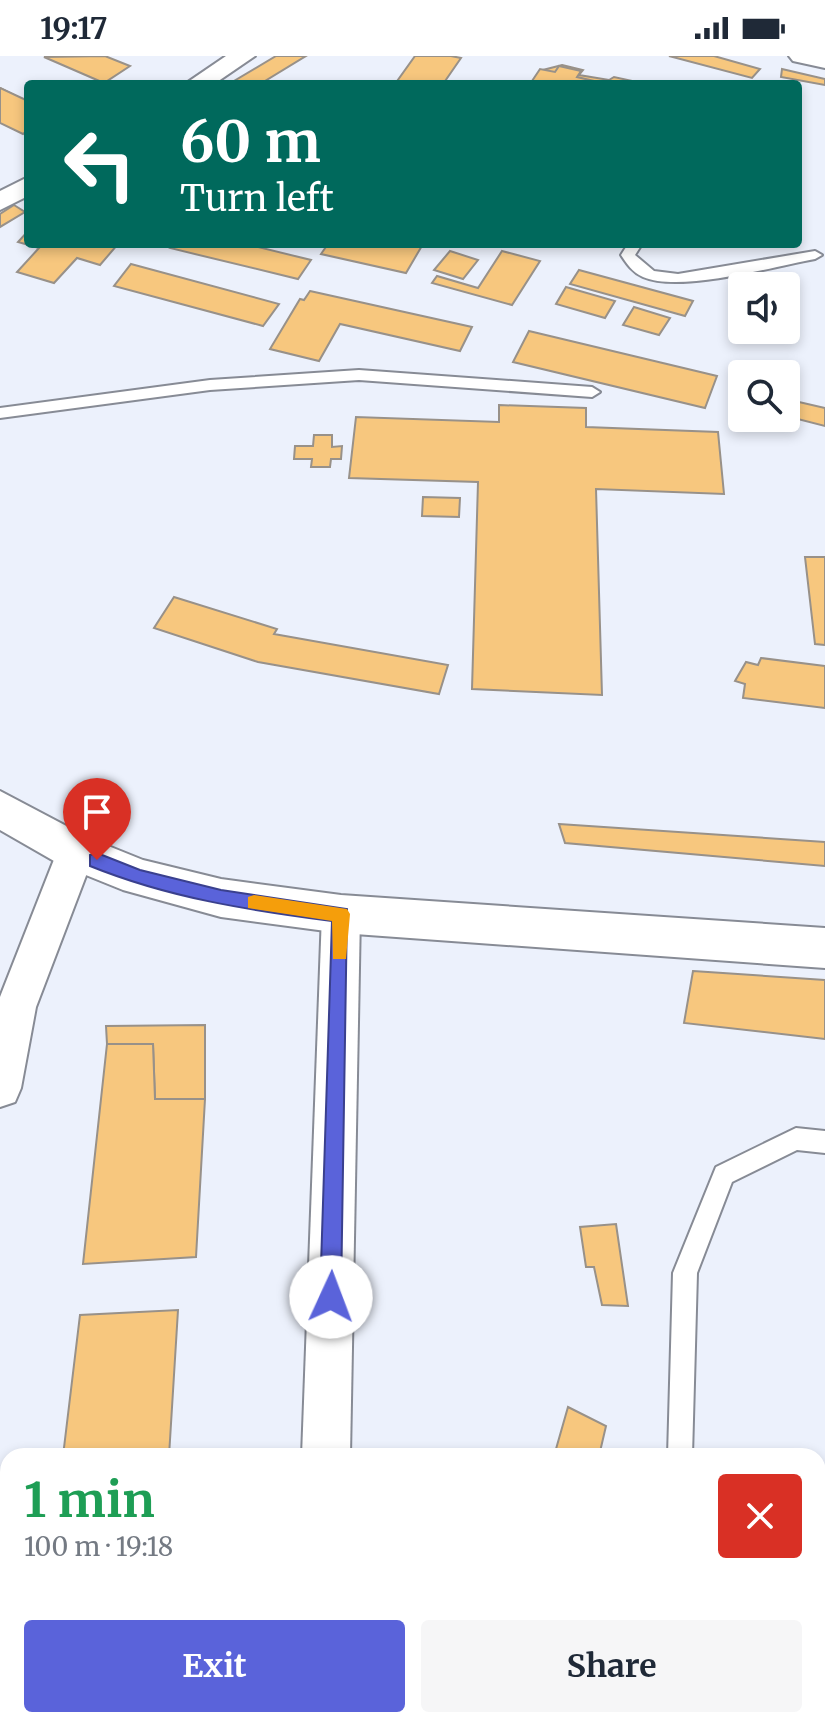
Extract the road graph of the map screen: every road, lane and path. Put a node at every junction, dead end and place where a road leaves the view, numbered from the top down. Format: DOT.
graph roads {
  1 [pos="243,56"];
  2 [pos="801,56"];
  3 [pos="825,61"];
  4 [pos="204,80"];
  5 [pos="24,187"];
  6 [pos="0,202"];
  7 [pos="632,248"];
  8 [pos="798,248"];
  9 [pos="820,256"];
  10 [pos="592,392"];
  11 [pos="0,413"];
  12 [pos="0,809"];
  13 [pos="76,852"];
  14 [pos="341,914"];
  15 [pos="825,948"];
  16 [pos="0,1088"];
  17 [pos="825,1142"];
  18 [pos="326,1448"];
  19 [pos="680,1448"];
  1 -- 4 [label="street"];
  2 -- 3 [label="street"];
  5 -- 6 [label="street"];
  7 -- 9 [label="lane"];
  8 -- 9 [label="lane"];
  10 -- 11 [label="lane"];
  12 -- 13 [label="street"];
  13 -- 14 [label="street"];
  13 -- 16 [label="street"];
  14 -- 15 [label="street"];
  14 -- 18 [label="street"];
  17 -- 19 [label="lane"];
}
